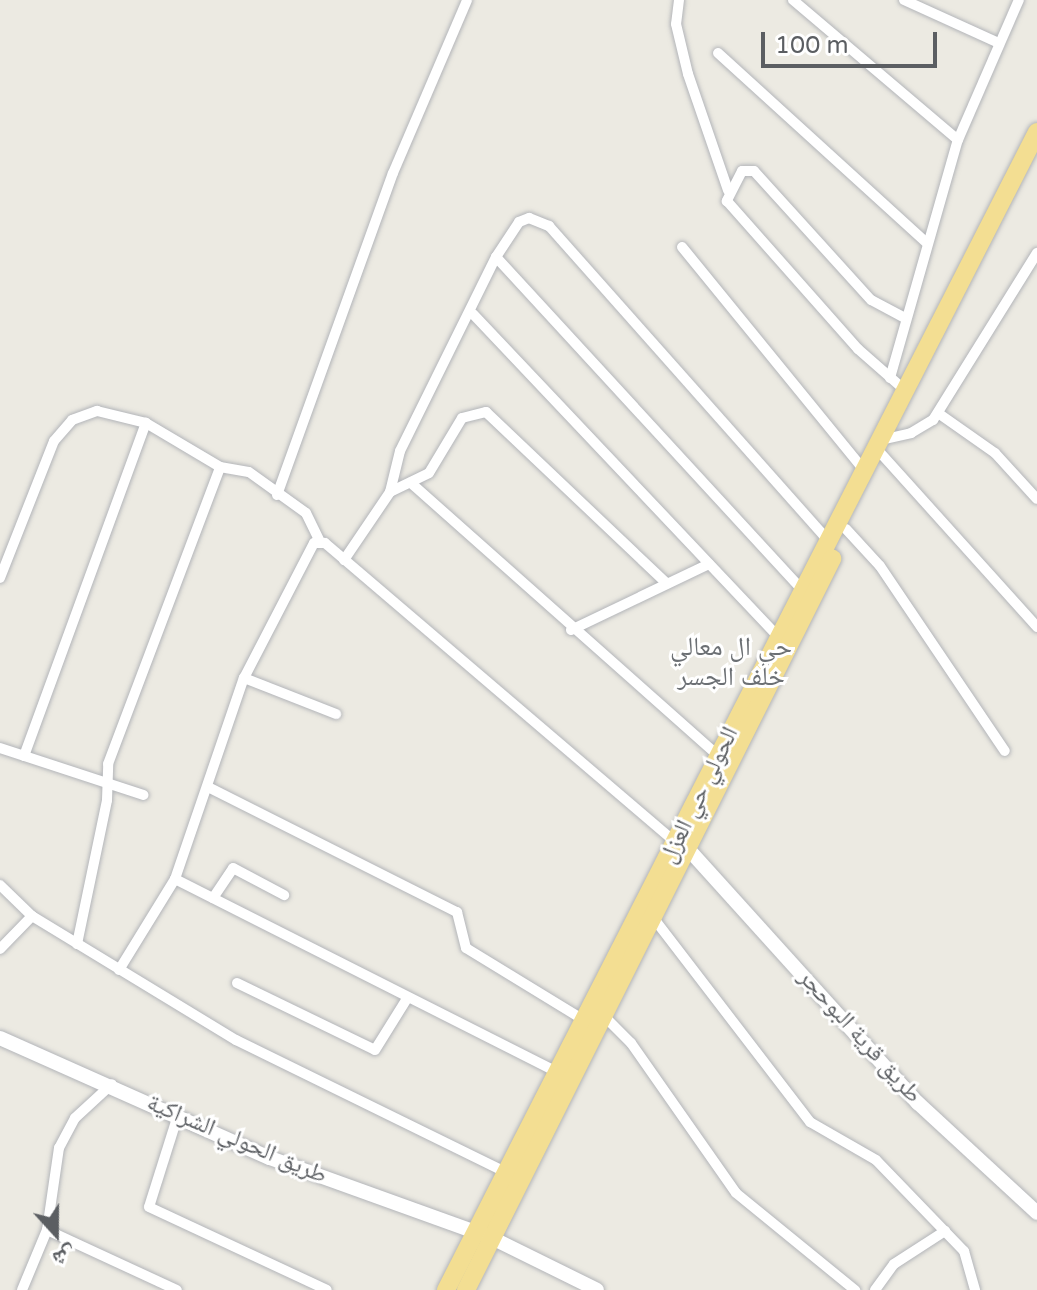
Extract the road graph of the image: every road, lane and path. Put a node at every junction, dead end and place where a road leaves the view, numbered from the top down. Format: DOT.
graph roads {
  1 [pos="467,0"];
  2 [pos="679,0"];
  3 [pos="793,0"];
  4 [pos="904,0"];
  5 [pos="1019,0"];
  6 [pos="999,43"];
  7 [pos="718,53"];
  8 [pos="1037,132"];
  9 [pos="958,140"];
  10 [pos="728,190"];
  11 [pos="926,242"];
  12 [pos="682,247"];
  13 [pos="1037,253"];
  14 [pos="496,257"];
  15 [pos="473,314"];
  16 [pos="905,318"];
  17 [pos="890,378"];
  18 [pos="906,391"];
  19 [pos="938,413"];
  20 [pos="146,423"];
  21 [pos="878,444"];
  22 [pos="220,467"];
  23 [pos="865,471"];
  24 [pos="411,483"];
  25 [pos="390,492"];
  26 [pos="277,495"];
  27 [pos="1037,499"];
  28 [pos="846,529"];
  29 [pos="829,541"];
  30 [pos="320,542"];
  31 [pos="344,560"];
  32 [pos="709,564"];
  33 [pos="0,578"];
  34 [pos="666,583"];
  35 [pos="802,590"];
  36 [pos="1037,627"];
  37 [pos="571,630"];
  38 [pos="777,636"];
  39 [pos="244,678"];
  40 [pos="336,714"];
  41 [pos="0,748"];
  42 [pos="1005,751"];
  43 [pos="24,756"];
  44 [pos="718,756"];
  45 [pos="106,781"];
  46 [pos="208,787"];
  47 [pos="144,795"];
  48 [pos="683,847"];
  49 [pos="175,879"];
  50 [pos="0,885"];
  51 [pos="284,895"];
  52 [pos="213,898"];
  53 [pos="32,916"];
  54 [pos="655,920"];
  55 [pos="77,944"];
  56 [pos="0,949"];
  57 [pos="119,970"];
  58 [pos="237,983"];
  59 [pos="408,997"];
  60 [pos="605,1017"];
  61 [pos="584,1020"];
  62 [pos="0,1038"];
  63 [pos="557,1072"];
  64 [pos="112,1084"];
  65 [pos="178,1115"];
  66 [pos="506,1172"];
  67 [pos="1037,1213"];
  68 [pos="47,1230"];
  69 [pos="945,1231"];
  70 [pos="484,1235"];
  71 [pos="22,1290"];
  72 [pos="177,1290"];
  73 [pos="327,1290"];
  74 [pos="446,1290"];
  75 [pos="466,1290"];
  76 [pos="597,1290"];
  77 [pos="855,1290"];
  78 [pos="875,1290"];
  79 [pos="975,1290"];
  1 -- 26 [label="street"];
  2 -- 10 [label="street"];
  3 -- 9 [label="street"];
  4 -- 6 [label="street"];
  5 -- 6 [label="street"];
  6 -- 9 [label="street"];
  7 -- 11 [label="street"];
  8 -- 18 [label="highway"];
  9 -- 11 [label="street"];
  10 -- 16 [label="street"];
  10 -- 17 [label="street"];
  11 -- 16 [label="street"];
  12 -- 23 [label="street"];
  13 -- 19 [label="street"];
  14 -- 15 [label="street"];
  14 -- 29 [label="street"];
  14 -- 35 [label="street"];
  15 -- 25 [label="street"];
  15 -- 32 [label="street"];
  16 -- 17 [label="street"];
  17 -- 18 [label="street"];
  18 -- 21 [label="highway"];
  19 -- 21 [label="street"];
  19 -- 27 [label="street"];
  20 -- 22 [label="street"];
  20 -- 33 [label="street"];
  20 -- 43 [label="street"];
  21 -- 23 [label="highway"];
  21 -- 36 [label="street"];
  22 -- 26 [label="street"];
  22 -- 45 [label="street"];
  23 -- 28 [label="highway, الحولي حي العزل"];
  23 -- 29 [label="highway, الحولي حي العزل"];
  24 -- 25 [label="street"];
  24 -- 34 [label="street"];
  24 -- 37 [label="street"];
  25 -- 31 [label="street"];
  26 -- 30 [label="street"];
  28 -- 42 [label="street"];
  28 -- 48 [label="highway, الحولي حي العزل"];
  29 -- 35 [label="highway, الحولي حي العزل"];
  30 -- 31 [label="street"];
  30 -- 39 [label="street"];
  31 -- 48 [label="street"];
  32 -- 34 [label="street"];
  32 -- 38 [label="street"];
  34 -- 37 [label="street"];
  35 -- 38 [label="highway, الحولي حي العزل"];
  37 -- 44 [label="street"];
  38 -- 44 [label="highway, الحولي حي العزل"];
  39 -- 40 [label="street"];
  39 -- 46 [label="street"];
  41 -- 43 [label="street"];
  43 -- 45 [label="street"];
  44 -- 48 [label="highway, الحولي حي العزل"];
  45 -- 47 [label="street"];
  45 -- 55 [label="street"];
  46 -- 49 [label="street"];
  46 -- 61 [label="street"];
  48 -- 54 [label="highway, الحولي حي العزل"];
  48 -- 61 [label="highway, الحولي حي العزل"];
  48 -- 67 [label="street, طريق قرية البوحجر"];
  49 -- 52 [label="street"];
  49 -- 57 [label="street"];
  50 -- 53 [label="street"];
  51 -- 52 [label="street"];
  52 -- 59 [label="street"];
  53 -- 55 [label="street"];
  53 -- 56 [label="street"];
  54 -- 60 [label="highway, الحولي حي العزل"];
  54 -- 69 [label="street"];
  55 -- 57 [label="street"];
  57 -- 66 [label="street"];
  58 -- 59 [label="street"];
  59 -- 63 [label="street"];
  60 -- 70 [label="highway, الحولي حي العزل"];
  60 -- 77 [label="street"];
  61 -- 63 [label="highway, الحولي حي العزل"];
  62 -- 64 [label="street, طريق الحولي الشراكية"];
  63 -- 66 [label="highway, الحولي حي العزل"];
  64 -- 65 [label="street, طريق الحولي الشراكية"];
  64 -- 68 [label="street"];
  65 -- 70 [label="street, طريق الحولي الشراكية"];
  65 -- 73 [label="street"];
  66 -- 70 [label="highway, الحولي حي العزل"];
  68 -- 71 [label="street"];
  68 -- 72 [label="street"];
  69 -- 78 [label="street"];
  69 -- 79 [label="street"];
  70 -- 74 [label="highway, الحولي حي العزل"];
  70 -- 75 [label="highway, الحولي حي العزل"];
  70 -- 76 [label="street, طريق الحولي الشراكية"];
}
